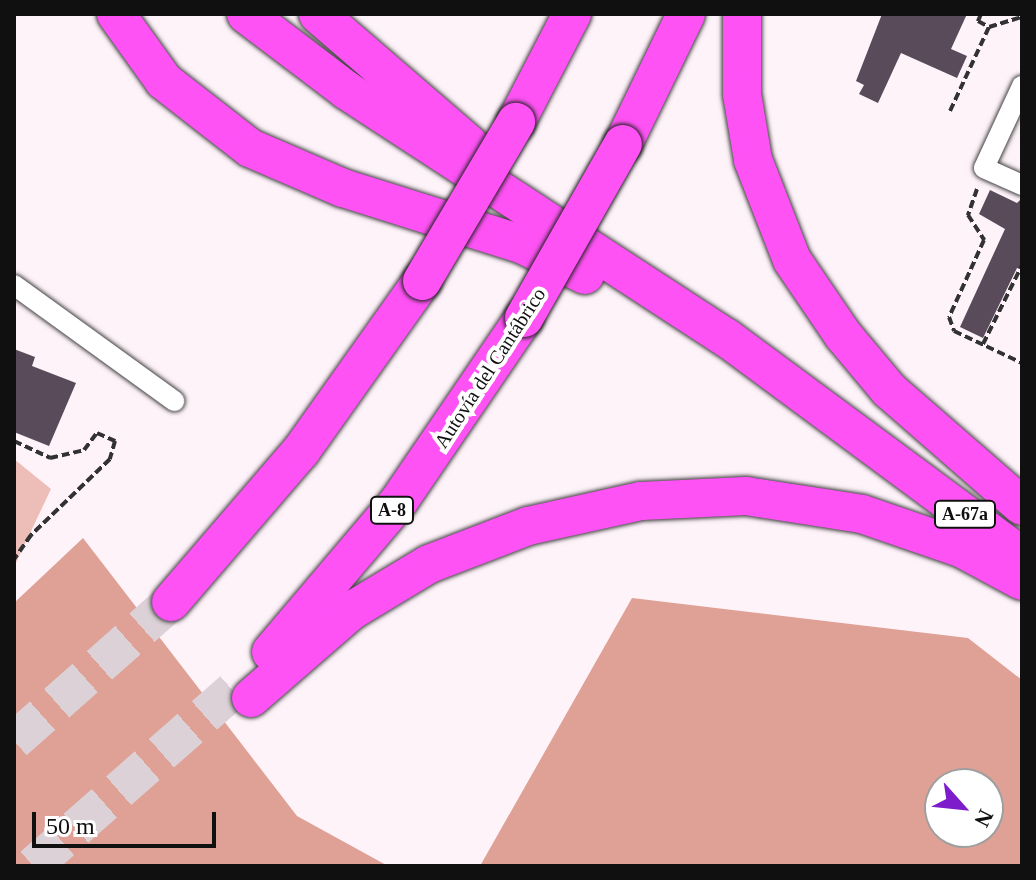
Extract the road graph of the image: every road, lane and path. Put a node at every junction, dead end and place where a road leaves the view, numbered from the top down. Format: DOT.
graph roads {
  1 [pos="116,14"];
  2 [pos="246,14"];
  3 [pos="272,14"];
  4 [pos="318,14"];
  5 [pos="547,14"];
  6 [pos="572,14"];
  7 [pos="686,14"];
  8 [pos="742,14"];
  9 [pos="981,14"];
  10 [pos="1022,17"];
  11 [pos="989,27"];
  12 [pos="1022,86"];
  13 [pos="950,111"];
  14 [pos="509,119"];
  15 [pos="471,146"];
  16 [pos="984,168"];
  17 [pos="1022,185"];
  18 [pos="1022,265"];
  19 [pos="14,285"];
  20 [pos="983,344"];
  21 [pos="1022,363"];
  22 [pos="780,381"];
  23 [pos="174,401"];
  24 [pos="14,441"];
  25 [pos="1022,506"];
  26 [pos="1022,526"];
  27 [pos="1022,556"];
  28 [pos="14,559"];
  29 [pos="1022,581"];
  30 [pos="171,602"];
  1 -- 22 [label="highway"];
  2 -- 22 [label="highway"];
  3 -- 15 [label="highway"];
  4 -- 15 [label="highway"];
  5 -- 14 [label="highway"];
  6 -- 14 [label="highway"];
  7 -- 29 [label="highway, Autovía del Cantábrico / A-8, bridge"];
  8 -- 25 [label="highway"];
  9 -- 11 [label="path"];
  10 -- 11 [label="path"];
  11 -- 13 [label="path"];
  12 -- 16 [label="street"];
  14 -- 30 [label="highway, bridge"];
  15 -- 26 [label="highway, A-67a"];
  16 -- 17 [label="street"];
  16 -- 20 [label="path"];
  18 -- 20 [label="path"];
  19 -- 23 [label="street"];
  20 -- 21 [label="path"];
  22 -- 27 [label="highway, A-67a"];
  24 -- 28 [label="path"];
}
